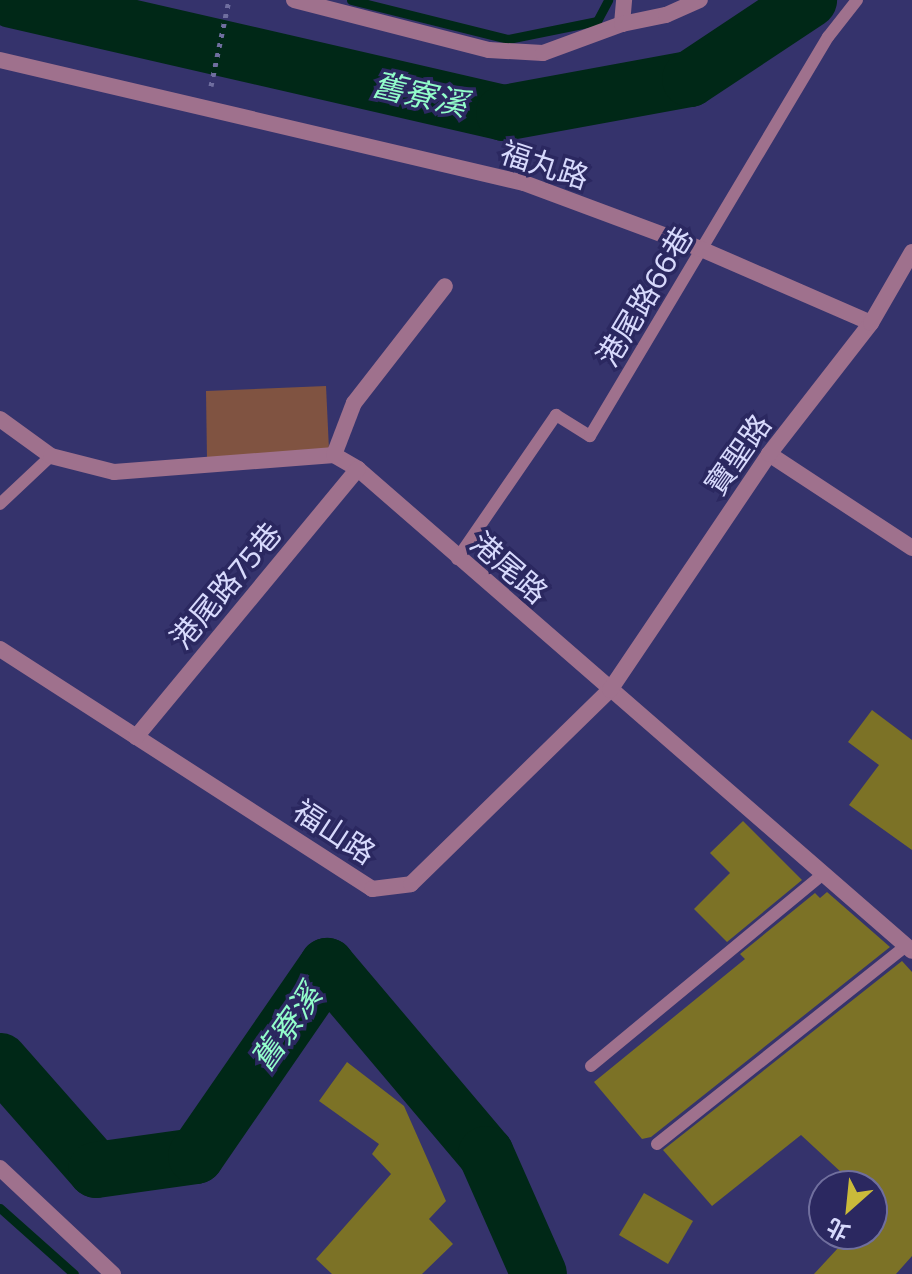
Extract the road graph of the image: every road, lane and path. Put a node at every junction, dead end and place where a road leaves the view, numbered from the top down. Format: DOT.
graph roads {
  1 [pos="229,0"];
  2 [pos="294,0"];
  3 [pos="624,0"];
  4 [pos="700,0"];
  5 [pos="857,0"];
  6 [pos="622,24"];
  7 [pos="0,60"];
  8 [pos="206,106"];
  9 [pos="701,249"];
  10 [pos="912,252"];
  11 [pos="445,286"];
  12 [pos="871,323"];
  13 [pos="0,419"];
  14 [pos="769,454"];
  15 [pos="334,455"];
  16 [pos="51,456"];
  17 [pos="358,469"];
  18 [pos="0,504"];
  19 [pos="912,548"];
  20 [pos="457,559"];
  21 [pos="0,649"];
  22 [pos="610,690"];
  23 [pos="136,737"];
  24 [pos="823,874"];
  25 [pos="909,949"];
  26 [pos="591,1066"];
  27 [pos="657,1144"];
  28 [pos="0,1168"];
  29 [pos="113,1274"];
  1 -- 8 [label="path"];
  2 -- 6 [label="street"];
  3 -- 6 [label="street"];
  4 -- 6 [label="street"];
  5 -- 9 [label="lane, 港尾路66巷"];
  7 -- 8 [label="street, 福丸路"];
  8 -- 9 [label="street, 福丸路"];
  9 -- 12 [label="street, 福丸路"];
  9 -- 20 [label="lane, 港尾路66巷"];
  10 -- 12 [label="street, 寶聖路"];
  11 -- 15 [label="street"];
  12 -- 14 [label="street, 寶聖路"];
  13 -- 16 [label="street"];
  14 -- 19 [label="street"];
  14 -- 22 [label="street, 寶聖路"];
  15 -- 16 [label="street"];
  15 -- 17 [label="street, 港尾路"];
  16 -- 18 [label="lane"];
  17 -- 20 [label="street, 港尾路"];
  17 -- 23 [label="street, 港尾路75巷"];
  20 -- 22 [label="street, 港尾路"];
  21 -- 23 [label="street, 福山路"];
  22 -- 23 [label="street, 福山路"];
  22 -- 24 [label="street, 港尾路"];
  24 -- 25 [label="street, 港尾路"];
  24 -- 26 [label="lane"];
  25 -- 27 [label="lane"];
  28 -- 29 [label="street"];
}
